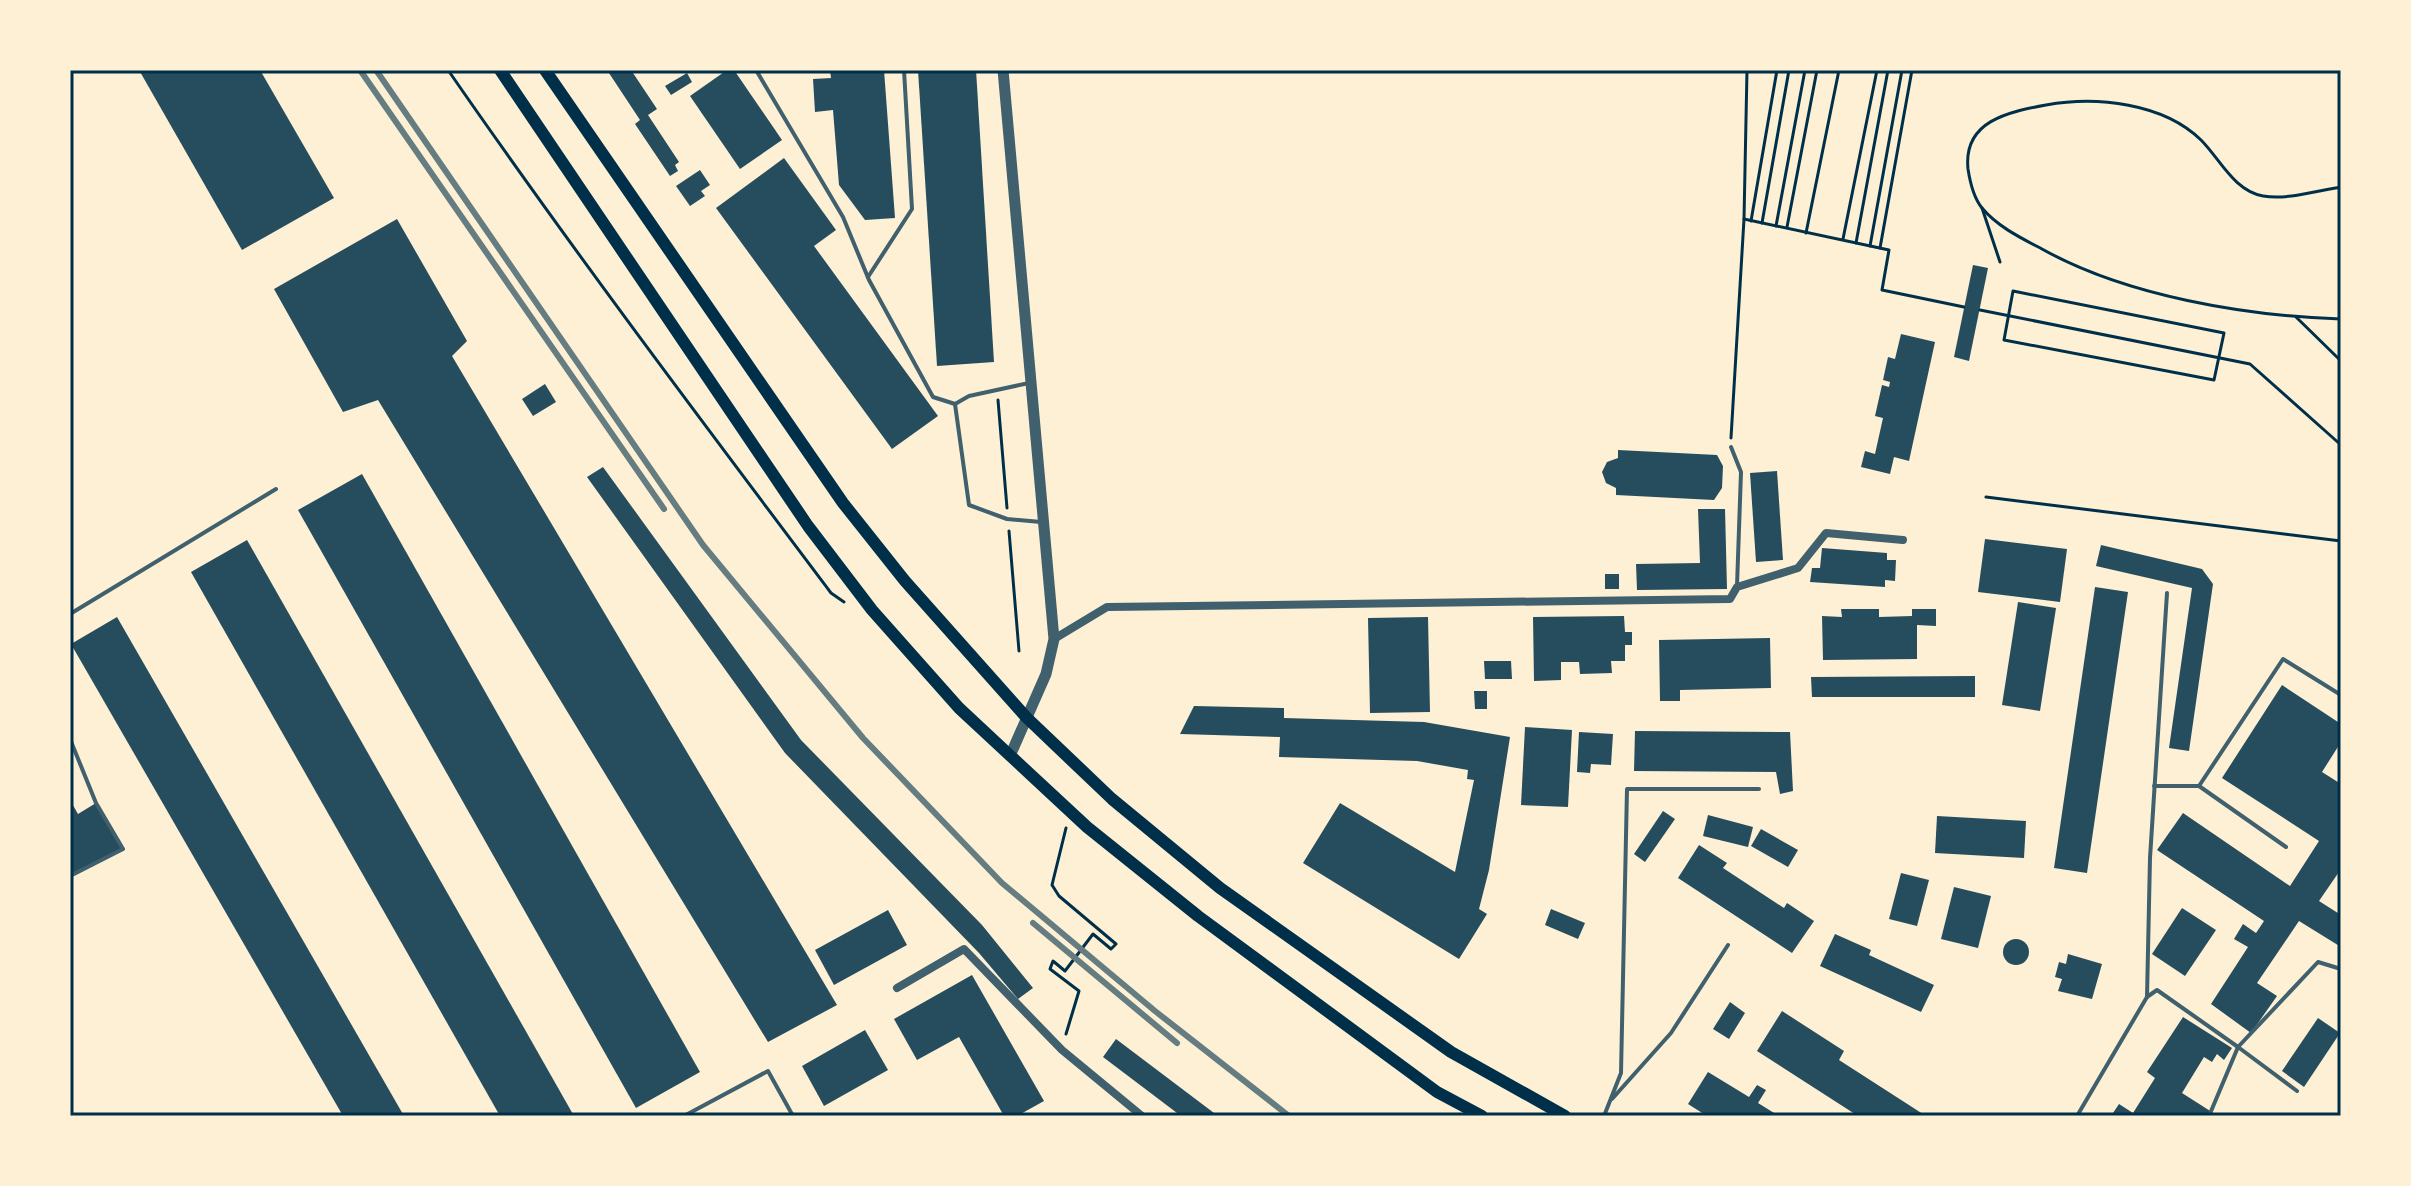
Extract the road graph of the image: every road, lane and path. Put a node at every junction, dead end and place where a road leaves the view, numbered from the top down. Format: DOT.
graph roads {
  1 [pos="448,70"];
  2 [pos="500,70"];
  3 [pos="545,70"];
  4 [pos="756,70"];
  5 [pos="904,70"];
  6 [pos="1003,70"];
  7 [pos="1747,70"];
  8 [pos="1777,70"];
  9 [pos="1789,70"];
  10 [pos="1805,70"];
  11 [pos="1817,70"];
  12 [pos="1839,70"];
  13 [pos="1877,70"];
  14 [pos="1888,70"];
  15 [pos="1902,70"];
  16 [pos="1912,70"];
  17 [pos="2341,187"];
  18 [pos="1982,207"];
  19 [pos="1744,219"];
  20 [pos="1751,221"];
  21 [pos="1762,223"];
  22 [pos="1776,226"];
  23 [pos="1787,229"];
  24 [pos="1806,233"];
  25 [pos="1842,240"];
  26 [pos="1856,243"];
  27 [pos="1870,246"];
  28 [pos="1880,248"];
  29 [pos="2000,262"];
  30 [pos="869,280"];
  31 [pos="1964,307"];
  32 [pos="1980,310"];
  33 [pos="2008,316"];
  34 [pos="2296,317"];
  35 [pos="2341,319"];
  36 [pos="2220,356"];
  37 [pos="2341,361"];
  38 [pos="1029,383"];
  39 [pos="955,404"];
  40 [pos="2341,445"];
  41 [pos="1731,447"];
  42 [pos="276,489"];
  43 [pos="1986,497"];
  44 [pos="1043,522"];
  45 [pos="1903,540"];
  46 [pos="2341,541"];
  47 [pos="1737,587"];
  48 [pos="2167,593"];
  49 [pos="847,604"];
  50 [pos="70,614"];
  51 [pos="1054,639"];
  52 [pos="2341,695"];
  53 [pos="1026,717"];
  54 [pos="70,739"];
  55 [pos="1010,756"];
  56 [pos="2154,786"];
  57 [pos="2199,786"];
  58 [pos="1759,789"];
  59 [pos="1067,823"];
  60 [pos="2286,847"];
  61 [pos="70,876"];
  62 [pos="1728,945"];
  63 [pos="2341,969"];
  64 [pos="897,988"];
  65 [pos="2147,997"];
  66 [pos="2238,1047"];
  67 [pos="1062,1050"];
  68 [pos="2297,1091"];
  69 [pos="1608,1104"];
  70 [pos="684,1116"];
  71 [pos="793,1116"];
  72 [pos="1142,1116"];
  73 [pos="1482,1116"];
  74 [pos="1565,1116"];
  75 [pos="1604,1116"];
  76 [pos="2077,1116"];
  77 [pos="2209,1116"];
  1 -- 49 [label="path"];
  2 -- 55 [label="main road"];
  3 -- 53 [label="main road"];
  4 -- 30 [label="lane"];
  5 -- 30 [label="lane"];
  6 -- 38 [label="street"];
  7 -- 19 [label="path"];
  8 -- 20 [label="path"];
  9 -- 21 [label="path"];
  10 -- 22 [label="path"];
  11 -- 23 [label="path"];
  12 -- 24 [label="path"];
  13 -- 25 [label="path"];
  14 -- 26 [label="path"];
  15 -- 27 [label="path"];
  16 -- 28 [label="path"];
  17 -- 18 [label="path"];
  18 -- 29 [label="path"];
  18 -- 34 [label="path"];
  19 -- 20 [label="path"];
  19 -- 41 [label="path"];
  20 -- 21 [label="path"];
  21 -- 22 [label="path"];
  22 -- 23 [label="path"];
  23 -- 24 [label="path"];
  24 -- 25 [label="path"];
  25 -- 26 [label="path"];
  26 -- 27 [label="path"];
  27 -- 28 [label="path"];
  28 -- 31 [label="path"];
  30 -- 39 [label="lane"];
  32 -- 33 [label="path"];
  33 -- 36 [label="path"];
  33 -- 36 [label="path"];
  33 -- 36 [label="path"];
  34 -- 35 [label="path"];
  34 -- 37 [label="path"];
  36 -- 40 [label="path"];
  38 -- 39 [label="lane"];
  38 -- 44 [label="street"];
  39 -- 44 [label="lane"];
  41 -- 47 [label="lane"];
  42 -- 50 [label="lane"];
  43 -- 46 [label="path"];
  44 -- 51 [label="street"];
  45 -- 47 [label="street"];
  47 -- 51 [label="street"];
  48 -- 56 [label="lane"];
  51 -- 53 [label="street"];
  52 -- 57 [label="lane"];
  53 -- 55 [label="street"];
  53 -- 74 [label="main road"];
  54 -- 61 [label="lane"];
  55 -- 73 [label="main road"];
  56 -- 57 [label="lane"];
  56 -- 65 [label="lane"];
  57 -- 60 [label="lane"];
  58 -- 69 [label="lane"];
  59 -- 67 [label="path"];
  62 -- 69 [label="lane"];
  63 -- 66 [label="lane"];
  64 -- 67 [label="street"];
  65 -- 66 [label="lane"];
  65 -- 76 [label="lane"];
  66 -- 68 [label="lane"];
  66 -- 77 [label="lane"];
  67 -- 72 [label="street"];
  69 -- 75 [label="lane"];
  70 -- 71 [label="lane"];
}
